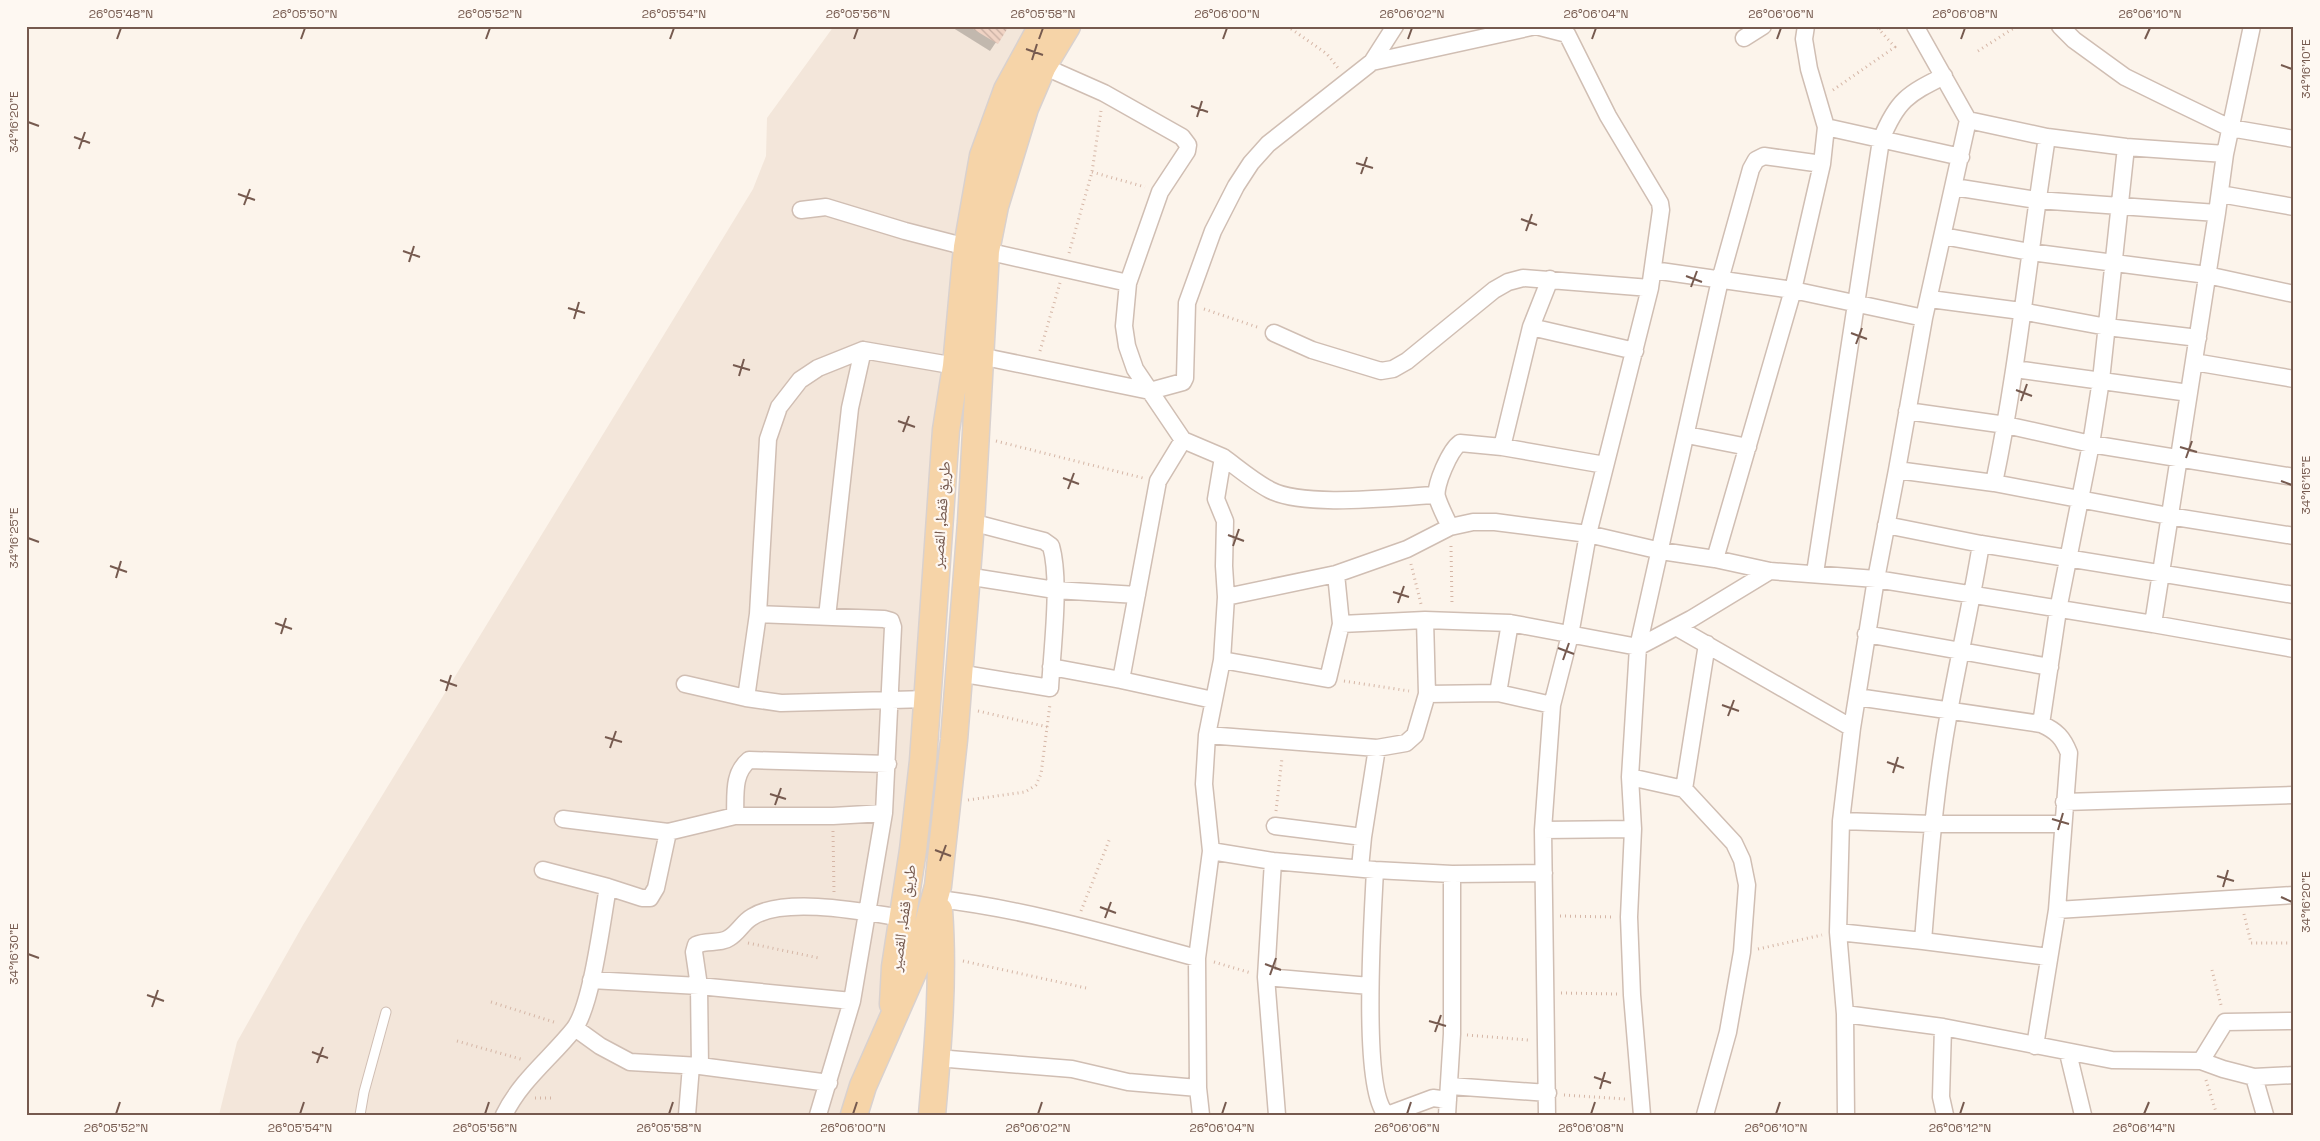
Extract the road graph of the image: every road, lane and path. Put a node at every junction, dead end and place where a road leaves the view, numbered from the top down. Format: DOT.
graph roads {
  1 [pos="1042,26"];
  2 [pos="1067,26"];
  3 [pos="1287,26"];
  4 [pos="1395,26"];
  5 [pos="1763,26"];
  6 [pos="1806,26"];
  7 [pos="1884,26"];
  8 [pos="1915,26"];
  9 [pos="2017,26"];
  10 [pos="2060,26"];
  11 [pos="2252,26"];
  12 [pos="1877,28"];
  13 [pos="1571,30"];
  14 [pos="1744,38"];
  15 [pos="1978,51"];
  16 [pos="1372,62"];
  17 [pos="1043,66"];
  18 [pos="1944,76"];
  19 [pos="1348,81"];
  20 [pos="1104,93"];
  21 [pos="1818,101"];
  22 [pos="1968,120"];
  23 [pos="1826,127"];
  24 [pos="2230,128"];
  25 [pos="2047,137"];
  26 [pos="2294,139"];
  27 [pos="1881,140"];
  28 [pos="2126,147"];
  29 [pos="2225,154"];
  30 [pos="1961,157"];
  31 [pos="1822,164"];
  32 [pos="1092,172"];
  33 [pos="1954,187"];
  34 [pos="1160,192"];
  35 [pos="2220,194"];
  36 [pos="2037,200"];
  37 [pos="2118,207"];
  38 [pos="2294,207"];
  39 [pos="801,210"];
  40 [pos="2217,212"];
  41 [pos="1943,236"];
  42 [pos="977,249"];
  43 [pos="2030,252"];
  44 [pos="2112,263"];
  45 [pos="1065,268"];
  46 [pos="1653,270"];
  47 [pos="2207,275"];
  48 [pos="1550,279"];
  49 [pos="1720,280"];
  50 [pos="1128,283"];
  51 [pos="1650,288"];
  52 [pos="1793,290"];
  53 [pos="2294,294"];
  54 [pos="1930,299"];
  55 [pos="1187,303"];
  56 [pos="1855,304"];
  57 [pos="2021,311"];
  58 [pos="1924,318"];
  59 [pos="1530,327"];
  60 [pos="2108,327"];
  61 [pos="1274,333"];
  62 [pos="2198,338"];
  63 [pos="863,350"];
  64 [pos="1635,351"];
  65 [pos="980,356"];
  66 [pos="2194,362"];
  67 [pos="956,366"];
  68 [pos="1035,368"];
  69 [pos="2015,369"];
  70 [pos="2101,380"];
  71 [pos="2294,380"];
  72 [pos="1150,392"];
  73 [pos="2190,393"];
  74 [pos="1907,411"];
  75 [pos="2006,425"];
  76 [pos="1687,435"];
  77 [pos="976,436"];
  78 [pos="1182,440"];
  79 [pos="2091,444"];
  80 [pos="1748,447"];
  81 [pos="1502,448"];
  82 [pos="1223,457"];
  83 [pos="2179,458"];
  84 [pos="1605,465"];
  85 [pos="1898,470"];
  86 [pos="2294,477"];
  87 [pos="1158,481"];
  88 [pos="1994,483"];
  89 [pos="1436,496"];
  90 [pos="2079,497"];
  91 [pos="2169,516"];
  92 [pos="971,522"];
  93 [pos="1886,525"];
  94 [pos="1450,527"];
  95 [pos="1588,534"];
  96 [pos="2294,536"];
  97 [pos="1981,544"];
  98 [pos="1407,549"];
  99 [pos="1661,551"];
  100 [pos="2067,557"];
  101 [pos="1716,558"];
  102 [pos="1770,571"];
  103 [pos="1815,573"];
  104 [pos="2160,573"];
  105 [pos="1336,574"];
  106 [pos="966,576"];
  107 [pos="1876,579"];
  108 [pos="1055,590"];
  109 [pos="1973,594"];
  110 [pos="1137,595"];
  111 [pos="2294,595"];
  112 [pos="1226,597"];
  113 [pos="2058,610"];
  114 [pos="758,614"];
  115 [pos="827,617"];
  116 [pos="1425,620"];
  117 [pos="1453,621"];
  118 [pos="1510,623"];
  119 [pos="1341,624"];
  120 [pos="2153,624"];
  121 [pos="1676,627"];
  122 [pos="1866,634"];
  123 [pos="1570,636"];
  124 [pos="1707,644"];
  125 [pos="1638,647"];
  126 [pos="2294,649"];
  127 [pos="1962,652"];
  128 [pos="1222,660"];
  129 [pos="2050,667"];
  130 [pos="1052,668"];
  131 [pos="958,673"];
  132 [pos="1328,679"];
  133 [pos="1121,680"];
  134 [pos="685,684"];
  135 [pos="1050,688"];
  136 [pos="1498,693"];
  137 [pos="1427,694"];
  138 [pos="1857,697"];
  139 [pos="746,698"];
  140 [pos="890,699"];
  141 [pos="928,699"];
  142 [pos="1213,700"];
  143 [pos="1552,705"];
  144 [pos="955,706"];
  145 [pos="1949,712"];
  146 [pos="2041,724"];
  147 [pos="1048,728"];
  148 [pos="1852,728"];
  149 [pos="1206,735"];
  150 [pos="1284,741"];
  151 [pos="1377,748"];
  152 [pos="888,764"];
  153 [pos="1630,777"];
  154 [pos="1684,789"];
  155 [pos="2294,795"];
  156 [pos="948,802"];
  157 [pos="2064,802"];
  158 [pos="884,813"];
  159 [pos="735,816"];
  160 [pos="833,816"];
  161 [pos="563,819"];
  162 [pos="1841,821"];
  163 [pos="1933,824"];
  164 [pos="2063,824"];
  165 [pos="1275,826"];
  166 [pos="1633,829"];
  167 [pos="1543,830"];
  168 [pos="668,832"];
  169 [pos="1363,837"];
  170 [pos="1110,838"];
  171 [pos="1211,851"];
  172 [pos="1273,862"];
  173 [pos="1368,869"];
  174 [pos="543,870"];
  175 [pos="1544,873"];
  176 [pos="1452,874"];
  177 [pos="608,887"];
  178 [pos="938,892"];
  179 [pos="2294,895"];
  180 [pos="2240,898"];
  181 [pos="834,908"];
  182 [pos="2057,910"];
  183 [pos="868,913"];
  184 [pos="1544,916"];
  185 [pos="1629,917"];
  186 [pos="903,918"];
  187 [pos="1075,925"];
  188 [pos="1838,932"];
  189 [pos="728,939"];
  190 [pos="1923,941"];
  191 [pos="2294,943"];
  192 [pos="1742,952"];
  193 [pos="942,956"];
  194 [pos="2049,957"];
  195 [pos="820,958"];
  196 [pos="1197,958"];
  197 [pos="2212,970"];
  198 [pos="1266,978"];
  199 [pos="591,980"];
  200 [pos="699,986"];
  201 [pos="1370,986"];
  202 [pos="1086,988"];
  203 [pos="1545,993"];
  204 [pos="1632,995"];
  205 [pos="852,1001"];
  206 [pos="491,1002"];
  207 [pos="386,1012"];
  208 [pos="1845,1014"];
  209 [pos="892,1017"];
  210 [pos="2294,1021"];
  211 [pos="2225,1022"];
  212 [pos="1943,1027"];
  213 [pos="575,1028"];
  214 [pos="1452,1034"];
  215 [pos="457,1041"];
  216 [pos="1546,1042"];
  217 [pos="2035,1046"];
  218 [pos="2068,1052"];
  219 [pos="937,1058"];
  220 [pos="2201,1061"];
  221 [pos="540,1064"];
  222 [pos="695,1066"];
  223 [pos="2294,1075"];
  224 [pos="2254,1077"];
  225 [pos="829,1083"];
  226 [pos="1198,1088"];
  227 [pos="1548,1093"];
  228 [pos="1448,1100"];
  229 [pos="1642,1107"];
  230 [pos="360,1115"];
  231 [pos="504,1115"];
  232 [pos="687,1115"];
  233 [pos="818,1115"];
  234 [pos="854,1115"];
  235 [pos="932,1115"];
  236 [pos="1201,1115"];
  237 [pos="1277,1115"];
  238 [pos="1547,1115"];
  239 [pos="1705,1115"];
  240 [pos="1846,1115"];
  241 [pos="1945,1115"];
  242 [pos="2083,1115"];
  243 [pos="2217,1115"];
  244 [pos="2265,1115"];
  1 -- 42 [label="main road, طريق قفط, القصير"];
  2 -- 17 [label="main road, طريق قفط, القصير"];
  3 -- 19 [label="path"];
  4 -- 16 [label="street"];
  5 -- 14 [label="street"];
  6 -- 21 [label="street"];
  7 -- 12 [label="path"];
  8 -- 18 [label="street"];
  9 -- 15 [label="path"];
  10 -- 24 [label="street"];
  11 -- 24 [label="street"];
  12 -- 21 [label="path"];
  13 -- 16 [label="street"];
  13 -- 46 [label="street"];
  16 -- 19 [label="street"];
  17 -- 20 [label="street"];
  17 -- 42 [label="main road, طريق قفط, القصير"];
  18 -- 22 [label="street"];
  18 -- 27 [label="street"];
  19 -- 55 [label="street"];
  20 -- 32 [label="path"];
  20 -- 34 [label="street"];
  21 -- 23 [label="street"];
  22 -- 25 [label="street"];
  22 -- 30 [label="street"];
  23 -- 27 [label="street"];
  23 -- 31 [label="street"];
  24 -- 26 [label="street"];
  24 -- 29 [label="street"];
  25 -- 28 [label="street"];
  25 -- 36 [label="street"];
  27 -- 30 [label="street"];
  27 -- 56 [label="street"];
  28 -- 29 [label="street"];
  28 -- 37 [label="street"];
  29 -- 35 [label="street"];
  30 -- 33 [label="street"];
  31 -- 49 [label="street"];
  31 -- 52 [label="street"];
  32 -- 34 [label="path"];
  32 -- 45 [label="path"];
  33 -- 36 [label="street"];
  33 -- 41 [label="street"];
  34 -- 50 [label="street"];
  35 -- 38 [label="street"];
  35 -- 40 [label="street"];
  36 -- 37 [label="street"];
  36 -- 43 [label="street"];
  37 -- 40 [label="street"];
  37 -- 44 [label="street"];
  39 -- 42 [label="street"];
  40 -- 47 [label="street"];
  41 -- 43 [label="street"];
  41 -- 54 [label="street"];
  42 -- 45 [label="street"];
  42 -- 65 [label="main road, طريق قفط, القصير"];
  42 -- 67 [label="main road, طريق قفط, القصير"];
  43 -- 44 [label="street"];
  43 -- 57 [label="street"];
  44 -- 47 [label="street"];
  44 -- 60 [label="street"];
  45 -- 50 [label="street"];
  45 -- 68 [label="path"];
  46 -- 49 [label="street"];
  46 -- 51 [label="street"];
  47 -- 53 [label="street"];
  47 -- 62 [label="street"];
  48 -- 51 [label="street"];
  48 -- 59 [label="street"];
  48 -- 61 [label="street"];
  49 -- 52 [label="street"];
  49 -- 76 [label="street"];
  50 -- 72 [label="street"];
  51 -- 64 [label="street"];
  52 -- 56 [label="street"];
  52 -- 80 [label="street"];
  54 -- 57 [label="street"];
  54 -- 58 [label="street"];
  55 -- 61 [label="path"];
  55 -- 72 [label="street"];
  56 -- 58 [label="street"];
  56 -- 103 [label="street"];
  57 -- 60 [label="street"];
  57 -- 69 [label="street"];
  58 -- 74 [label="street"];
  59 -- 64 [label="street"];
  59 -- 81 [label="street"];
  60 -- 62 [label="street"];
  60 -- 70 [label="street"];
  62 -- 66 [label="street"];
  63 -- 67 [label="street"];
  63 -- 114 [label="street"];
  63 -- 115 [label="street"];
  64 -- 84 [label="street"];
  65 -- 68 [label="street"];
  65 -- 77 [label="main road, طريق قفط, القصير"];
  66 -- 71 [label="street"];
  66 -- 73 [label="street"];
  67 -- 141 [label="main road, طريق قفط, القصير"];
  68 -- 72 [label="street"];
  69 -- 70 [label="street"];
  69 -- 75 [label="street"];
  70 -- 73 [label="street"];
  70 -- 79 [label="street"];
  72 -- 78 [label="street"];
  73 -- 83 [label="street"];
  74 -- 75 [label="street"];
  74 -- 85 [label="street"];
  75 -- 79 [label="street"];
  75 -- 88 [label="street"];
  76 -- 80 [label="street"];
  76 -- 99 [label="street"];
  77 -- 87 [label="path"];
  77 -- 92 [label="main road, طريق قفط, القصير"];
  78 -- 82 [label="street"];
  78 -- 87 [label="street"];
  79 -- 83 [label="street"];
  79 -- 90 [label="street"];
  80 -- 101 [label="street"];
  81 -- 84 [label="street"];
  81 -- 89 [label="street"];
  82 -- 89 [label="street"];
  82 -- 112 [label="street"];
  83 -- 86 [label="street"];
  83 -- 91 [label="street"];
  84 -- 95 [label="street"];
  85 -- 88 [label="street"];
  85 -- 93 [label="street"];
  87 -- 110 [label="street"];
  88 -- 90 [label="street"];
  89 -- 94 [label="street"];
  90 -- 91 [label="street"];
  90 -- 100 [label="street"];
  91 -- 96 [label="street"];
  91 -- 104 [label="street"];
  92 -- 106 [label="main road, طريق قفط, القصير"];
  92 -- 108 [label="street"];
  93 -- 97 [label="street"];
  93 -- 107 [label="street"];
  94 -- 95 [label="street"];
  94 -- 98 [label="street"];
  94 -- 117 [label="path"];
  95 -- 99 [label="street"];
  95 -- 123 [label="street"];
  97 -- 100 [label="street"];
  97 -- 109 [label="street"];
  98 -- 105 [label="street"];
  98 -- 116 [label="path"];
  99 -- 101 [label="street"];
  99 -- 125 [label="street"];
  100 -- 104 [label="street"];
  100 -- 113 [label="street"];
  101 -- 102 [label="street"];
  102 -- 103 [label="street"];
  102 -- 121 [label="street"];
  103 -- 107 [label="street"];
  104 -- 111 [label="street"];
  104 -- 120 [label="street"];
  105 -- 112 [label="street"];
  105 -- 119 [label="street"];
  106 -- 108 [label="street"];
  106 -- 131 [label="main road, طريق قفط, القصير"];
  107 -- 109 [label="street"];
  107 -- 122 [label="street"];
  108 -- 110 [label="street"];
  108 -- 130 [label="street"];
  109 -- 113 [label="street"];
  109 -- 127 [label="street"];
  110 -- 133 [label="street"];
  112 -- 128 [label="street"];
  113 -- 120 [label="street"];
  113 -- 129 [label="street"];
  114 -- 115 [label="street"];
  114 -- 139 [label="street"];
  115 -- 140 [label="street"];
  116 -- 117 [label="street"];
  116 -- 119 [label="street"];
  116 -- 137 [label="street"];
  117 -- 118 [label="street"];
  118 -- 123 [label="street"];
  118 -- 136 [label="street"];
  119 -- 132 [label="street"];
  120 -- 126 [label="street"];
  121 -- 124 [label="street"];
  121 -- 125 [label="street"];
  122 -- 127 [label="street"];
  122 -- 138 [label="street"];
  123 -- 125 [label="street"];
  123 -- 143 [label="street"];
  124 -- 148 [label="street"];
  124 -- 154 [label="street"];
  125 -- 153 [label="street"];
  127 -- 129 [label="street"];
  127 -- 145 [label="street"];
  128 -- 132 [label="street"];
  128 -- 142 [label="street"];
  129 -- 146 [label="street"];
  130 -- 133 [label="street"];
  130 -- 135 [label="street"];
  131 -- 135 [label="street"];
  131 -- 144 [label="main road, طريق قفط, القصير"];
  132 -- 137 [label="path"];
  133 -- 142 [label="street"];
  134 -- 139 [label="street"];
  135 -- 147 [label="path"];
  136 -- 137 [label="street"];
  136 -- 143 [label="street"];
  137 -- 151 [label="street"];
  138 -- 145 [label="street"];
  138 -- 148 [label="street"];
  139 -- 140 [label="street"];
  140 -- 141 [label="street"];
  140 -- 152 [label="street"];
  141 -- 186 [label="main road, طريق قفط, القصير"];
  142 -- 149 [label="street"];
  143 -- 167 [label="street"];
  144 -- 147 [label="path"];
  144 -- 156 [label="main road, طريق قفط, القصير"];
  145 -- 146 [label="street"];
  145 -- 163 [label="street"];
  146 -- 157 [label="street"];
  147 -- 156 [label="path"];
  148 -- 162 [label="street"];
  149 -- 150 [label="street"];
  149 -- 171 [label="street"];
  150 -- 151 [label="street"];
  150 -- 165 [label="path"];
  151 -- 169 [label="street"];
  152 -- 158 [label="street"];
  152 -- 159 [label="street"];
  153 -- 154 [label="street"];
  153 -- 166 [label="street"];
  154 -- 192 [label="street"];
  155 -- 157 [label="street"];
  156 -- 178 [label="main road, طريق قفط, القصير"];
  157 -- 164 [label="street"];
  158 -- 160 [label="street"];
  158 -- 183 [label="street"];
  159 -- 160 [label="street"];
  159 -- 168 [label="street"];
  160 -- 181 [label="path"];
  161 -- 168 [label="street"];
  162 -- 163 [label="street"];
  162 -- 188 [label="street"];
  163 -- 164 [label="street"];
  163 -- 190 [label="street"];
  164 -- 182 [label="street"];
  165 -- 169 [label="street"];
  166 -- 167 [label="street"];
  166 -- 185 [label="street"];
  167 -- 175 [label="street"];
  168 -- 177 [label="street"];
  169 -- 173 [label="street"];
  170 -- 187 [label="path"];
  171 -- 172 [label="street"];
  171 -- 196 [label="street"];
  172 -- 173 [label="street"];
  172 -- 198 [label="street"];
  173 -- 176 [label="street"];
  173 -- 201 [label="street"];
  174 -- 177 [label="street"];
  175 -- 176 [label="street"];
  175 -- 184 [label="street"];
  176 -- 214 [label="street"];
  177 -- 199 [label="street"];
  178 -- 187 [label="street"];
  178 -- 193 [label="main road, طريق قفط, القصير"];
  178 -- 209 [label="main road, طريق قفط, القصير"];
  179 -- 180 [label="street"];
  180 -- 182 [label="street"];
  180 -- 191 [label="path"];
  181 -- 183 [label="street"];
  181 -- 189 [label="street"];
  182 -- 194 [label="street"];
  183 -- 186 [label="street"];
  183 -- 205 [label="street"];
  184 -- 185 [label="path"];
  184 -- 203 [label="street"];
  185 -- 204 [label="street"];
  186 -- 209 [label="main road, طريق قفط, القصير"];
  187 -- 196 [label="street"];
  188 -- 190 [label="street"];
  188 -- 192 [label="path"];
  188 -- 208 [label="street"];
  189 -- 195 [label="path"];
  189 -- 200 [label="street"];
  190 -- 194 [label="street"];
  192 -- 239 [label="street"];
  193 -- 202 [label="path"];
  193 -- 219 [label="main road, طريق قفط, القصير"];
  194 -- 217 [label="street"];
  196 -- 198 [label="path"];
  196 -- 226 [label="street"];
  197 -- 211 [label="path"];
  198 -- 201 [label="street"];
  198 -- 237 [label="street"];
  199 -- 200 [label="street"];
  199 -- 213 [label="street"];
  200 -- 205 [label="street"];
  200 -- 222 [label="street"];
  201 -- 228 [label="street"];
  203 -- 204 [label="path"];
  203 -- 216 [label="street"];
  204 -- 229 [label="street"];
  205 -- 225 [label="street"];
  206 -- 213 [label="path"];
  207 -- 230 [label="lane"];
  208 -- 212 [label="street"];
  208 -- 240 [label="street"];
  209 -- 234 [label="main road, طريق قفط, القصير"];
  210 -- 211 [label="street"];
  211 -- 220 [label="street"];
  212 -- 217 [label="street"];
  212 -- 241 [label="street"];
  213 -- 221 [label="street"];
  213 -- 222 [label="street"];
  214 -- 216 [label="path"];
  214 -- 228 [label="street"];
  215 -- 221 [label="path"];
  216 -- 227 [label="street"];
  217 -- 218 [label="street"];
  218 -- 220 [label="street"];
  218 -- 242 [label="street"];
  219 -- 226 [label="street"];
  219 -- 235 [label="main road, طريق قفط, القصير"];
  220 -- 224 [label="street"];
  220 -- 243 [label="path"];
  221 -- 231 [label="street"];
  222 -- 225 [label="street"];
  222 -- 232 [label="street"];
  223 -- 224 [label="street"];
  224 -- 244 [label="street"];
  225 -- 233 [label="street"];
  226 -- 236 [label="street"];
  227 -- 228 [label="street"];
  227 -- 229 [label="path"];
  227 -- 238 [label="street"];
}
